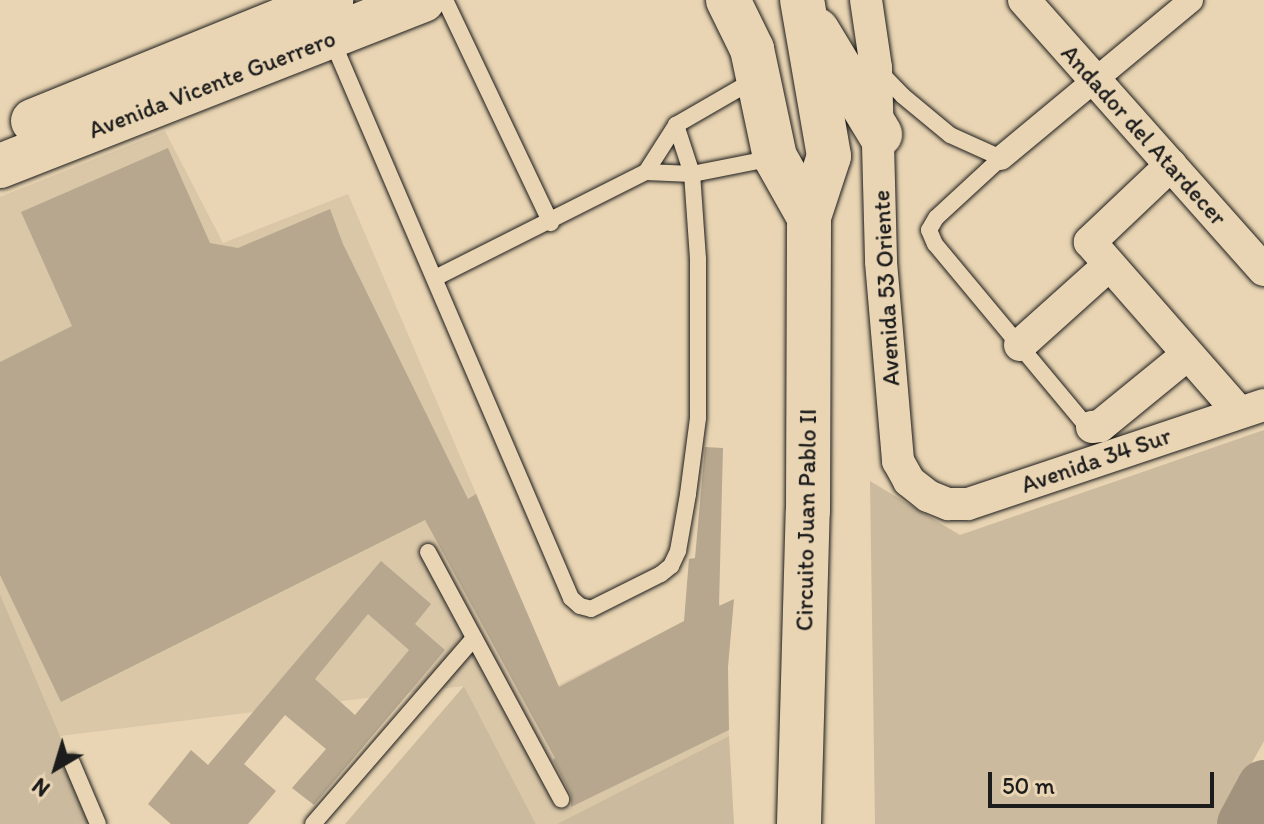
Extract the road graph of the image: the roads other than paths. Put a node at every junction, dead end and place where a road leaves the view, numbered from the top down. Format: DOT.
graph roads {
  1 [pos="423,0"];
  2 [pos="445,0"];
  3 [pos="728,0"];
  4 [pos="866,0"];
  5 [pos="1024,0"];
  6 [pos="1191,0"];
  7 [pos="804,6"];
  8 [pos="331,19"];
  9 [pos="272,31"];
  10 [pos="876,68"];
  11 [pos="760,77"];
  12 [pos="1095,81"];
  13 [pos="676,125"];
  14 [pos="880,134"];
  15 [pos="0,135"];
  16 [pos="775,157"];
  17 [pos="1001,158"];
  18 [pos="1171,165"];
  19 [pos="0,166"];
  20 [pos="646,172"];
  21 [pos="692,174"];
  22 [pos="809,217"];
  23 [pos="551,223"];
  24 [pos="1099,254"];
  25 [pos="1264,270"];
  26 [pos="435,278"];
  27 [pos="1020,345"];
  28 [pos="1187,355"];
  29 [pos="1251,408"];
  30 [pos="1092,427"];
  31 [pos="928,496"];
  32 [pos="428,552"];
  33 [pos="474,638"];
  34 [pos="72,763"];
  35 [pos="561,799"];
  36 [pos="98,824"];
  37 [pos="313,824"];
  38 [pos="799,824"];
  1 -- 8 [label="main road, Avenida Vicente Guerrero"];
  2 -- 23 [label="lane"];
  3 -- 11 [label="main road, Circuito Juan Pablo II"];
  4 -- 10 [label="street, Avenida 53 Oriente"];
  5 -- 12 [label="street, Andador del Atardecer"];
  6 -- 12 [label="street"];
  7 -- 14 [label="main road"];
  7 -- 22 [label="main road, Circuito Juan Pablo II"];
  8 -- 9 [label="main road, Avenida Vicente Guerrero"];
  8 -- 26 [label="lane"];
  9 -- 15 [label="main road, Avenida Vicente Guerrero"];
  9 -- 19 [label="main road, Avenida Vicente Guerrero"];
  10 -- 14 [label="street, Avenida 53 Oriente"];
  10 -- 17 [label="lane"];
  11 -- 13 [label="lane"];
  11 -- 16 [label="main road, Circuito Juan Pablo II"];
  12 -- 17 [label="street"];
  12 -- 18 [label="street, Andador del Atardecer"];
  13 -- 20 [label="lane"];
  13 -- 21 [label="lane"];
  14 -- 31 [label="street, Avenida 53 Oriente"];
  16 -- 21 [label="lane"];
  16 -- 22 [label="main road, Circuito Juan Pablo II"];
  17 -- 27 [label="lane"];
  18 -- 24 [label="street"];
  18 -- 25 [label="street, Andador del Atardecer"];
  20 -- 21 [label="lane"];
  20 -- 23 [label="lane"];
  21 -- 26 [label="lane"];
  22 -- 38 [label="main road, Circuito Juan Pablo II"];
  23 -- 26 [label="lane"];
  24 -- 27 [label="street"];
  24 -- 28 [label="street"];
  27 -- 30 [label="lane"];
  28 -- 29 [label="street"];
  28 -- 30 [label="street"];
  29 -- 31 [label="street, Avenida 34 Sur"];
  32 -- 33 [label="lane"];
  33 -- 35 [label="lane"];
  33 -- 37 [label="lane"];
  34 -- 36 [label="lane"];
}
